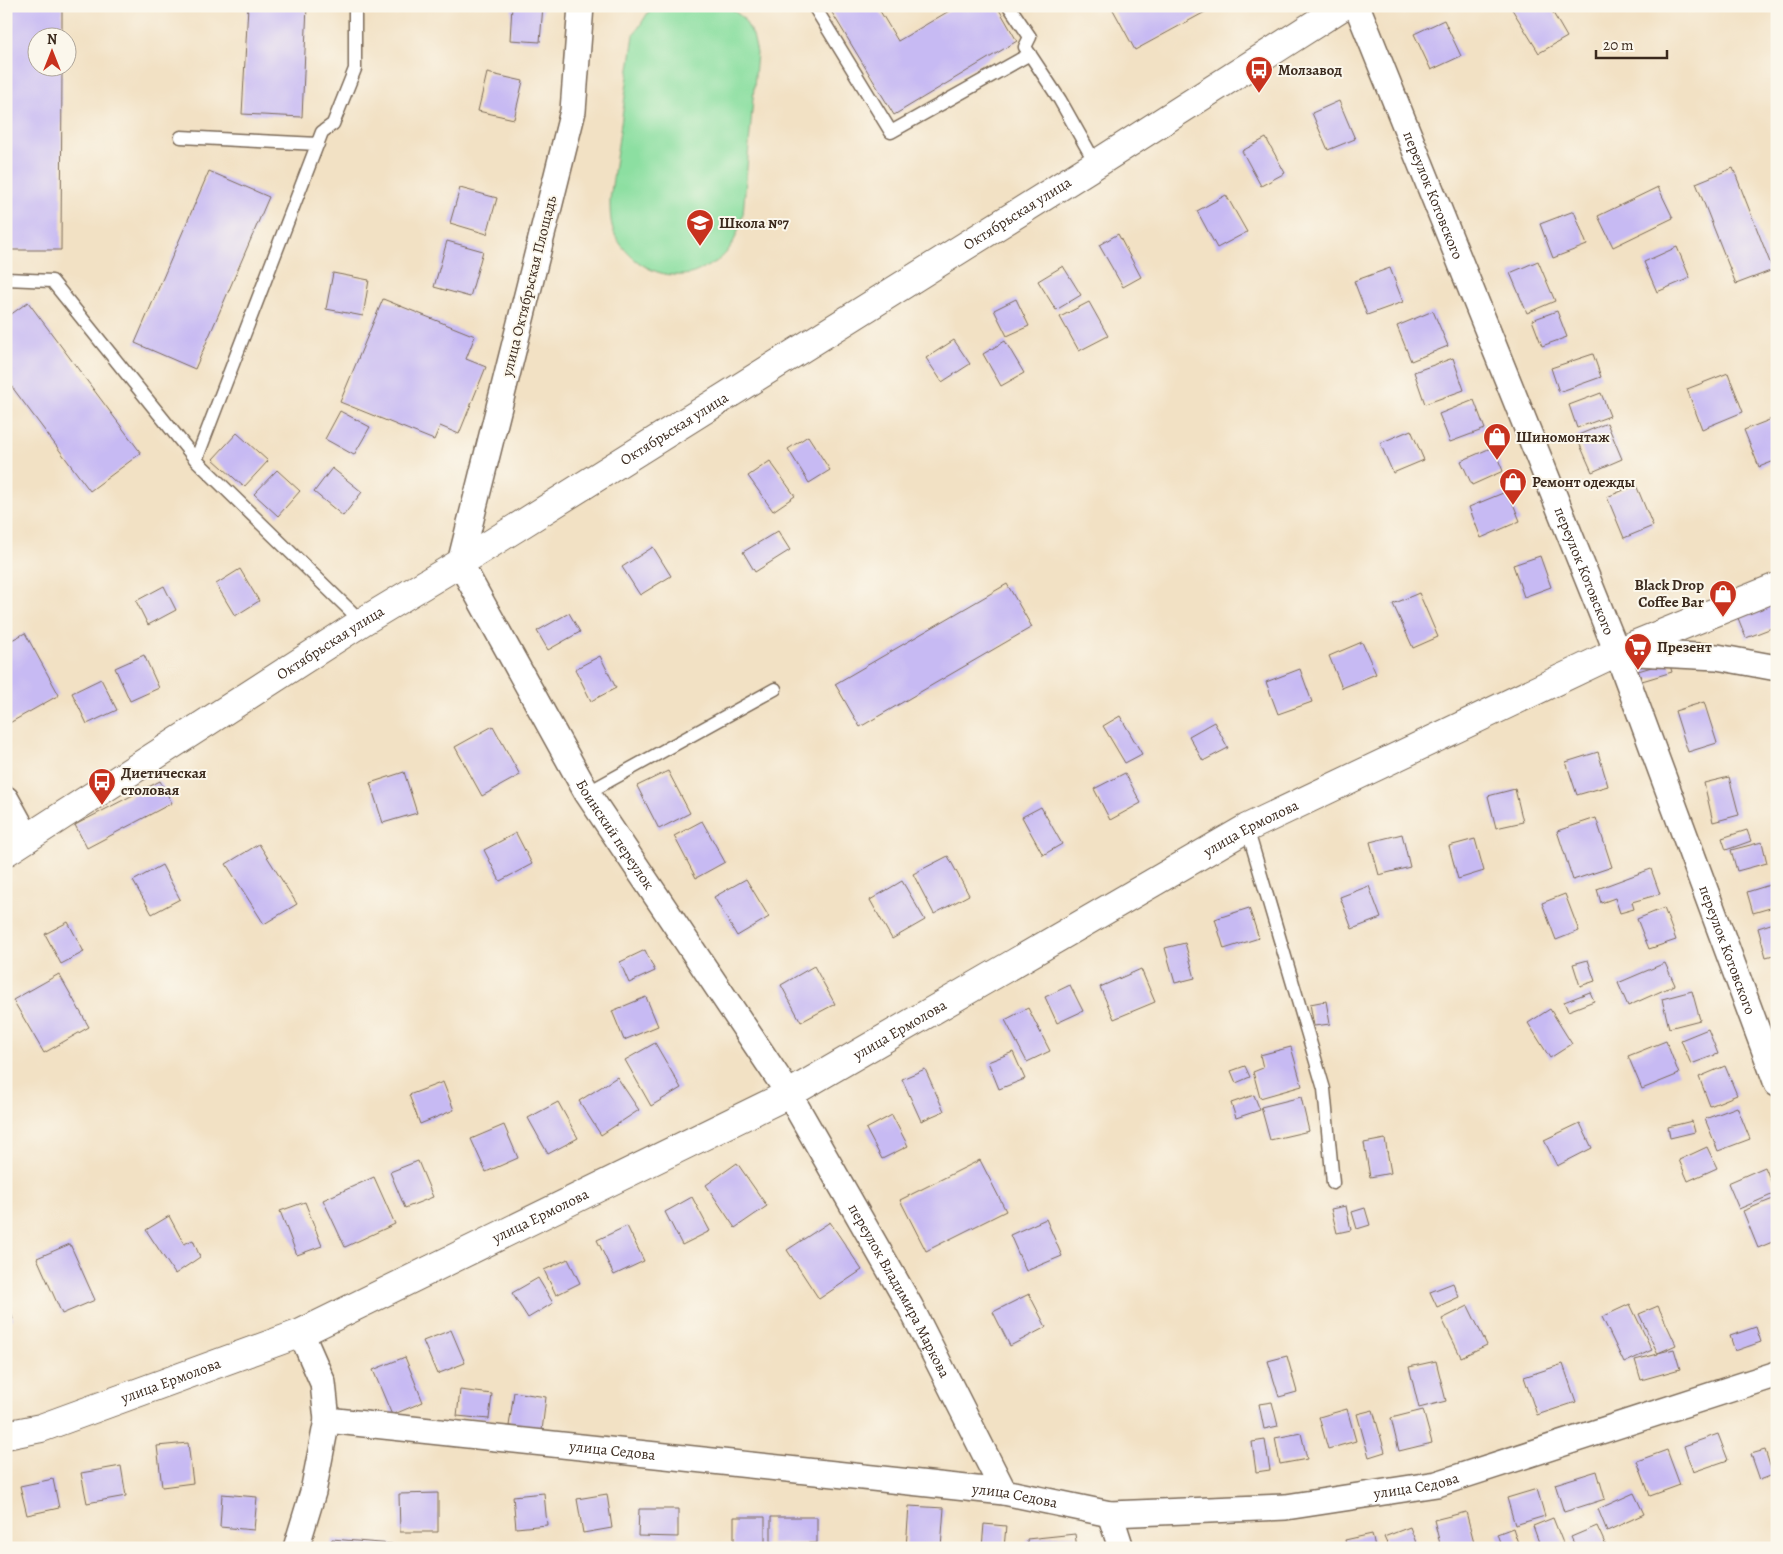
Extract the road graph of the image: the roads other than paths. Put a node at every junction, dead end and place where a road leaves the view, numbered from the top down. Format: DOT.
graph roads {
  1 [pos="355,6"];
  2 [pos="581,6"];
  3 [pos="814,6"];
  4 [pos="1009,6"];
  5 [pos="1343,6"];
  6 [pos="1358,6"];
  7 [pos="1030,54"];
  8 [pos="181,137"];
  9 [pos="318,144"];
  10 [pos="1096,164"];
  11 [pos="6,279"];
  12 [pos="196,460"];
  13 [pos="460,563"];
  14 [pos="1777,587"];
  15 [pos="362,622"];
  16 [pos="1617,652"];
  17 [pos="1777,668"];
  18 [pos="775,689"];
  19 [pos="587,793"];
  20 [pos="6,799"];
  21 [pos="1247,828"];
  22 [pos="17,845"];
  23 [pos="1777,1084"];
  24 [pos="789,1094"];
  25 [pos="1333,1183"];
  26 [pos="301,1333"];
  27 [pos="1777,1374"];
  28 [pos="327,1420"];
  29 [pos="6,1436"];
  30 [pos="1004,1492"];
  31 [pos="1110,1514"];
  32 [pos="296,1548"];
  33 [pos="1121,1548"];
  1 -- 9 [label="lane"];
  2 -- 13 [label="street, улица Октябрьская Площадь"];
  3 -- 7 [label="lane"];
  4 -- 7 [label="lane"];
  5 -- 10 [label="street, Октябрьская улица"];
  6 -- 16 [label="street, переулок Котовского"];
  7 -- 10 [label="lane"];
  8 -- 9 [label="lane"];
  9 -- 12 [label="lane"];
  10 -- 13 [label="street, Октябрьская улица"];
  11 -- 12 [label="lane"];
  12 -- 15 [label="lane"];
  13 -- 15 [label="street, Октябрьская улица"];
  13 -- 19 [label="street, Боинский переулок"];
  14 -- 16 [label="street, улица Ермолова"];
  15 -- 22 [label="street, Октябрьская улица"];
  16 -- 17 [label="street"];
  16 -- 21 [label="street, улица Ермолова"];
  16 -- 23 [label="street, переулок Котовского"];
  18 -- 19 [label="lane"];
  19 -- 24 [label="street, Боинский переулок"];
  20 -- 22 [label="street"];
  21 -- 24 [label="street, улица Ермолова"];
  21 -- 25 [label="lane"];
  24 -- 26 [label="street, улица Ермолова"];
  24 -- 30 [label="street, переулок Владимира Маркова"];
  26 -- 28 [label="street"];
  26 -- 29 [label="street, улица Ермолова"];
  27 -- 31 [label="street, улица Седова"];
  28 -- 30 [label="street, улица Седова"];
  28 -- 32 [label="street"];
  30 -- 31 [label="street, улица Седова"];
  31 -- 33 [label="street"];
}
